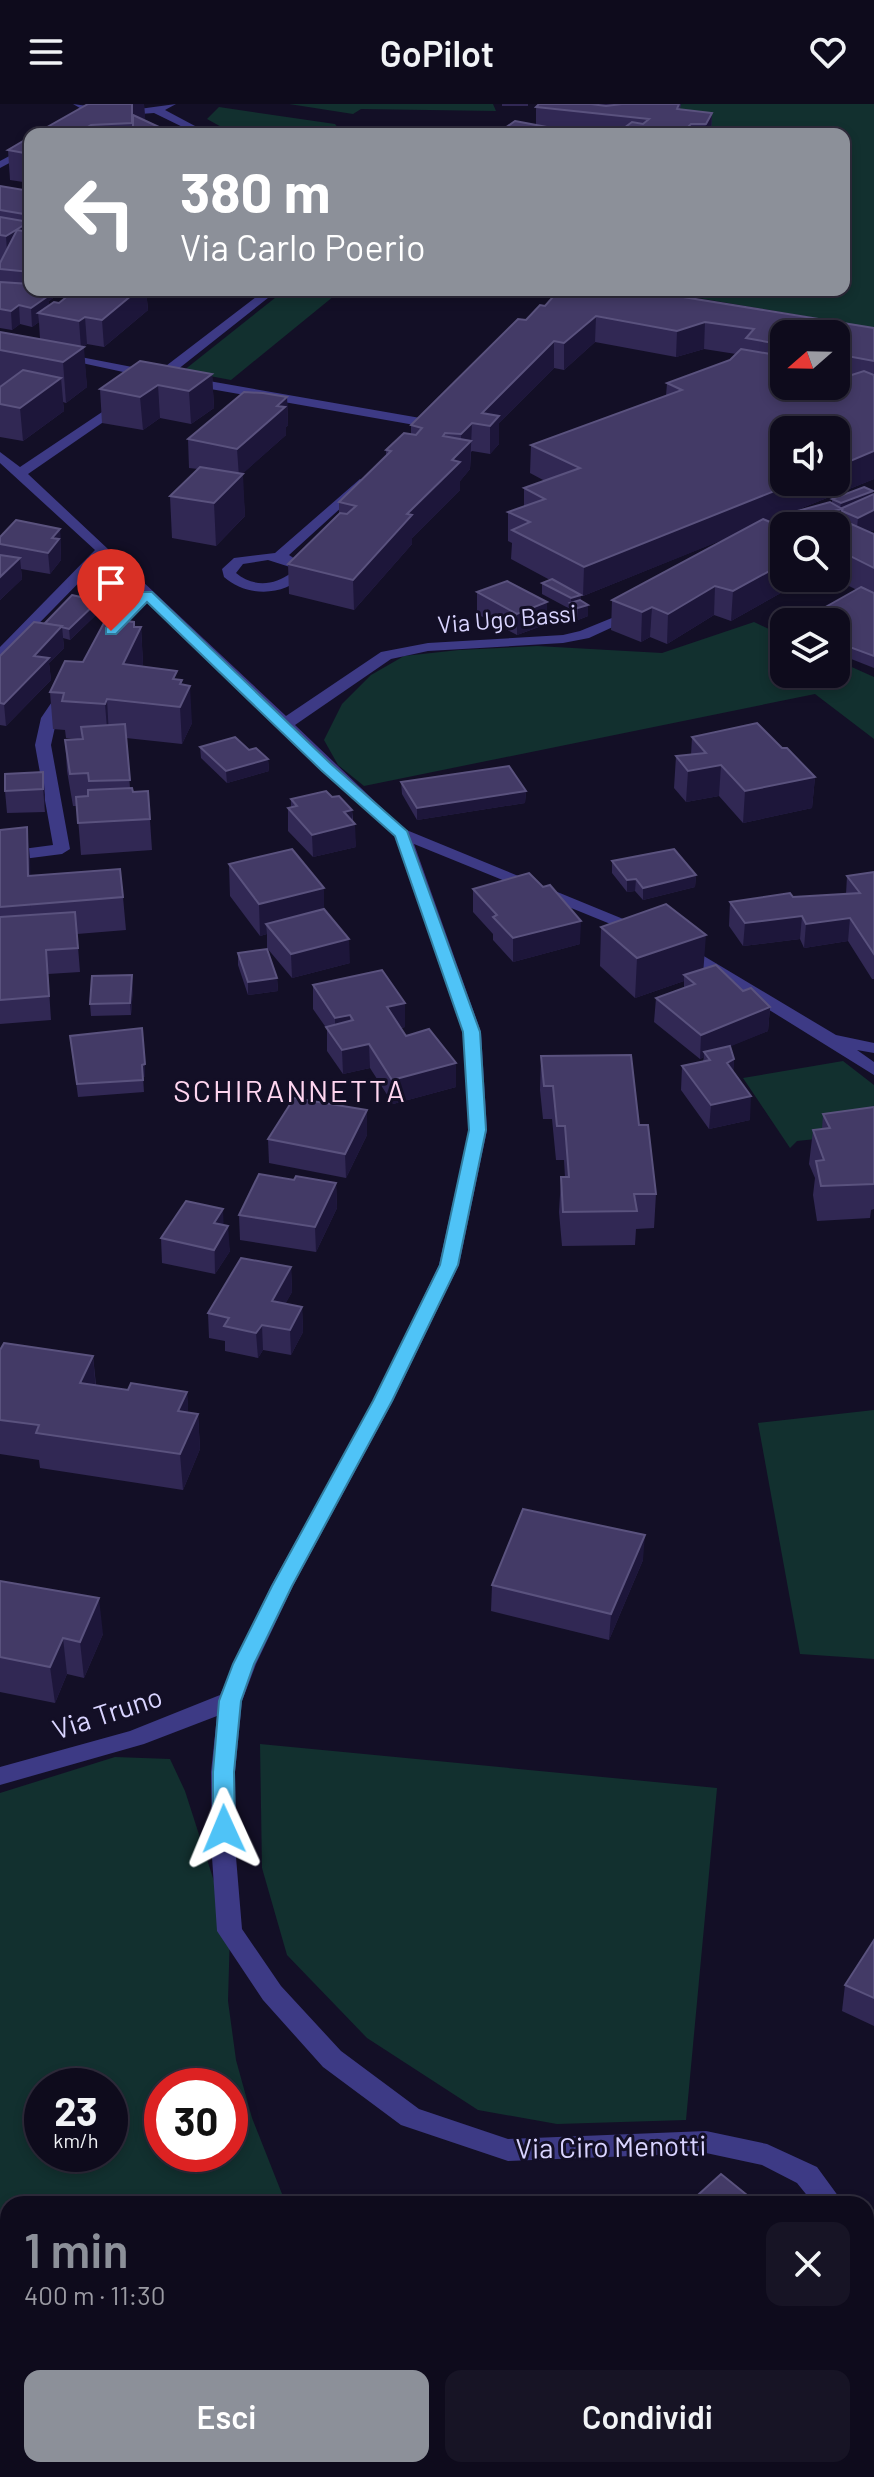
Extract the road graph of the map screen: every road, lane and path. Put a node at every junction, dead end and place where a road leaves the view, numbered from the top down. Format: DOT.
graph roads {
  1 [pos="78,104"];
  2 [pos="171,104"];
  3 [pos="157,110"];
  4 [pos="96,111"];
  5 [pos="79,119"];
  6 [pos="193,128"];
  7 [pos="24,151"];
  8 [pos="0,165"];
  9 [pos="264,296"];
  10 [pos="46,354"];
  11 [pos="163,377"];
  12 [pos="144,389"];
  13 [pos="132,398"];
  14 [pos="437,413"];
  15 [pos="426,423"];
  16 [pos="408,440"];
  17 [pos="0,456"];
  18 [pos="372,472"];
  19 [pos="19,474"];
  20 [pos="103,550"];
  21 [pos="279,557"];
  22 [pos="147,594"];
  23 [pos="647,607"];
  24 [pos="96,650"];
  25 [pos="0,655"];
  26 [pos="73,681"];
  27 [pos="284,726"];
  28 [pos="402,834"];
  29 [pos="0,857"];
  30 [pos="830,1039"];
  31 [pos="874,1048"];
  32 [pos="874,1070"];
  33 [pos="230,1701"];
  34 [pos="0,1776"];
  35 [pos="824,2196"];
  1 -- 4 [label="street"];
  2 -- 3 [label="street"];
  3 -- 4 [label="street"];
  3 -- 6 [label="street"];
  4 -- 5 [label="street"];
  7 -- 8 [label="street"];
  9 -- 11 [label="street"];
  10 -- 11 [label="street"];
  11 -- 12 [label="street"];
  11 -- 15 [label="street"];
  13 -- 19 [label="street"];
  14 -- 15 [label="street"];
  15 -- 16 [label="street"];
  17 -- 19 [label="street, Via Ciro Menotti"];
  18 -- 21 [label="street"];
  19 -- 20 [label="street, Via Ciro Menotti"];
  20 -- 22 [label="street, Via Ciro Menotti"];
  20 -- 25 [label="street"];
  22 -- 24 [label="street"];
  22 -- 27 [label="street, Via Ciro Menotti"];
  23 -- 27 [label="street, Via Ugo Bassi"];
  26 -- 29 [label="street"];
  27 -- 28 [label="street, Via Ciro Menotti"];
  28 -- 30 [label="street, Via Ciro Menotti"];
  28 -- 33 [label="street, Via Ciro Menotti"];
  30 -- 31 [label="street"];
  30 -- 32 [label="street, Via Ciro Menotti"];
  33 -- 34 [label="street, Via Truno"];
  33 -- 35 [label="street, Via Ciro Menotti"];
}
